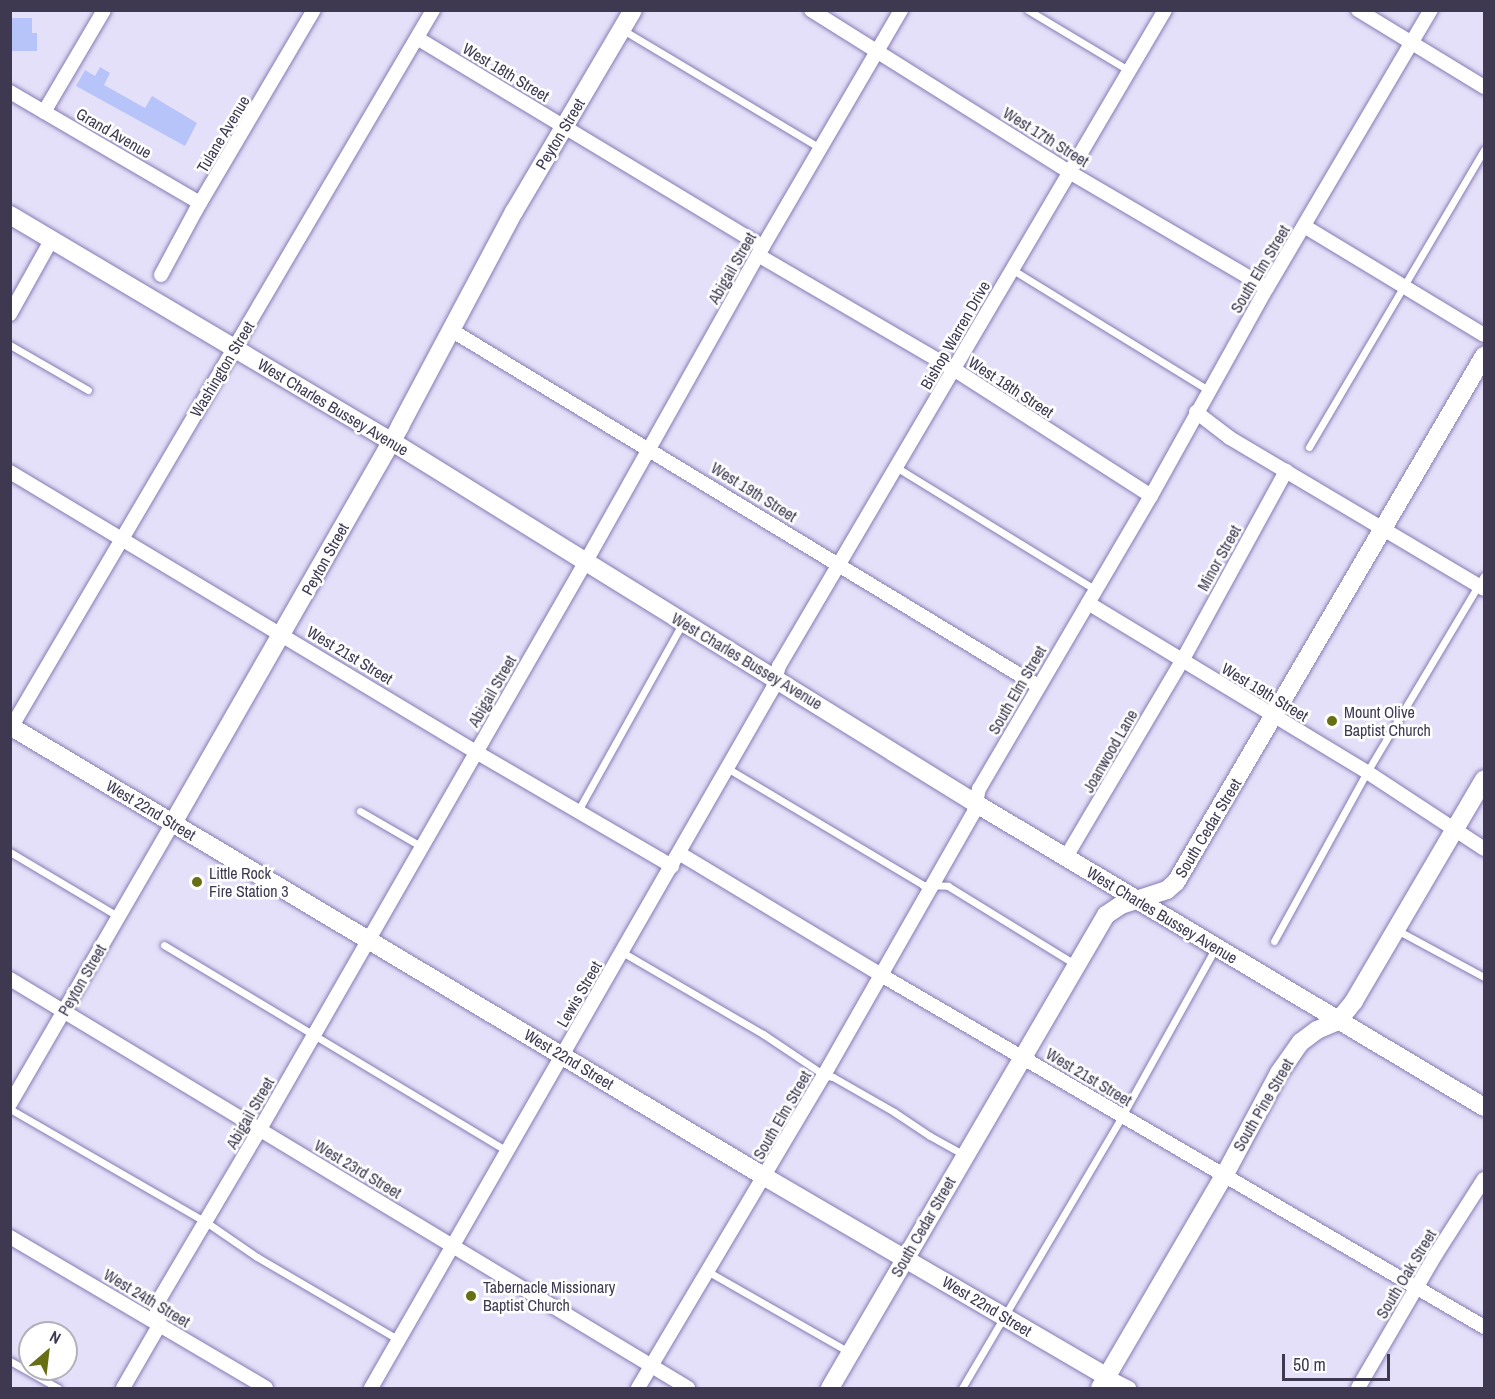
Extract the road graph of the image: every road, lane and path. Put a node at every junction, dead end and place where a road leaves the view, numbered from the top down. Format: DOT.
graph roads {
  1 [pos="104,10"];
  2 [pos="314,10"];
  3 [pos="433,10"];
  4 [pos="633,10"];
  5 [pos="811,10"];
  6 [pos="901,10"];
  7 [pos="1028,10"];
  8 [pos="1165,10"];
  9 [pos="1358,10"];
  10 [pos="1431,10"];
  11 [pos="622,29"];
  12 [pos="417,38"];
  13 [pos="1412,42"];
  14 [pos="877,51"];
  15 [pos="1131,72"];
  16 [pos="1485,87"];
  17 [pos="10,92"];
  18 [pos="44,111"];
  19 [pos="565,126"];
  20 [pos="822,149"];
  21 [pos="1485,150"];
  22 [pos="1071,173"];
  23 [pos="200,203"];
  24 [pos="10,215"];
  25 [pos="1304,226"];
  26 [pos="52,239"];
  27 [pos="760,251"];
  28 [pos="1013,270"];
  29 [pos="161,275"];
  30 [pos="1267,288"];
  31 [pos="1403,288"];
  32 [pos="10,314"];
  33 [pos="451,330"];
  34 [pos="1485,335"];
  35 [pos="10,345"];
  36 [pos="234,347"];
  37 [pos="1485,356"];
  38 [pos="955,370"];
  39 [pos="88,390"];
  40 [pos="1208,390"];
  41 [pos="1196,412"];
  42 [pos="391,441"];
  43 [pos="649,447"];
  44 [pos="1309,447"];
  45 [pos="896,467"];
  46 [pos="1286,471"];
  47 [pos="10,472"];
  48 [pos="1151,496"];
  49 [pos="1383,528"];
  50 [pos="122,538"];
  51 [pos="585,563"];
  52 [pos="839,564"];
  53 [pos="1483,584"];
  54 [pos="1096,590"];
  55 [pos="1088,603"];
  56 [pos="684,622"];
  57 [pos="283,634"];
  58 [pos="1182,661"];
  59 [pos="775,677"];
  60 [pos="1038,686"];
  61 [pos="1275,717"];
  62 [pos="11,727"];
  63 [pos="476,752"];
  64 [pos="726,768"];
  65 [pos="1367,772"];
  66 [pos="1485,779"];
  67 [pos="975,803"];
  68 [pos="579,809"];
  69 [pos="360,811"];
  70 [pos="173,823"];
  71 [pos="1454,830"];
  72 [pos="422,847"];
  73 [pos="1485,849"];
  74 [pos="10,852"];
  75 [pos="679,853"];
  76 [pos="1066,857"];
  77 [pos="672,866"];
  78 [pos="932,885"];
  79 [pos="1135,899"];
  80 [pos="119,917"];
  81 [pos="1396,929"];
  82 [pos="368,939"];
  83 [pos="1274,942"];
  84 [pos="164,945"];
  85 [pos="1216,948"];
  86 [pos="622,952"];
  87 [pos="1075,964"];
  88 [pos="881,975"];
  89 [pos="1485,977"];
  90 [pos="10,980"];
  91 [pos="64,1012"];
  92 [pos="1338,1021"];
  93 [pos="313,1035"];
  94 [pos="563,1054"];
  95 [pos="1022,1056"];
  96 [pos="824,1075"];
  97 [pos="10,1104"];
  98 [pos="1485,1107"];
  99 [pos="10,1109"];
  100 [pos="1122,1116"];
  101 [pos="260,1129"];
  102 [pos="508,1152"];
  103 [pos="964,1155"];
  104 [pos="1224,1176"];
  105 [pos="765,1178"];
  106 [pos="1485,1179"];
  107 [pos="206,1222"];
  108 [pos="10,1237"];
  109 [pos="453,1246"];
  110 [pos="905,1258"];
  111 [pos="707,1271"];
  112 [pos="1417,1286"];
  113 [pos="1006,1317"];
  114 [pos="160,1324"];
  115 [pos="1485,1327"];
  116 [pos="399,1340"];
  117 [pos="850,1353"];
  118 [pos="10,1361"];
  119 [pos="651,1366"];
  120 [pos="1104,1383"];
  121 [pos="58,1389"];
  122 [pos="123,1389"];
  123 [pos="266,1389"];
  124 [pos="371,1389"];
  125 [pos="638,1389"];
  126 [pos="688,1389"];
  127 [pos="830,1389"];
  128 [pos="962,1389"];
  129 [pos="1130,1389"];
  130 [pos="1358,1389"];
  1 -- 18 [label="street"];
  2 -- 23 [label="street, Tulane Avenue"];
  3 -- 12 [label="street, Washington Street"];
  4 -- 11 [label="street, Peyton Street"];
  5 -- 14 [label="street, West 17th Street"];
  6 -- 14 [label="street, Abigail Street"];
  7 -- 15 [label="lane"];
  8 -- 15 [label="street, Bishop Warren Drive"];
  9 -- 13 [label="street"];
  10 -- 13 [label="street, South Elm Street"];
  11 -- 19 [label="street, Peyton Street"];
  11 -- 20 [label="lane"];
  12 -- 19 [label="street, West 18th Street"];
  12 -- 36 [label="street, Washington Street"];
  13 -- 16 [label="street"];
  13 -- 25 [label="street, South Elm Street"];
  14 -- 20 [label="street, Abigail Street"];
  14 -- 22 [label="street, West 17th Street"];
  15 -- 22 [label="street, Bishop Warren Drive"];
  17 -- 18 [label="street, Grand Avenue"];
  18 -- 23 [label="street, Grand Avenue"];
  19 -- 27 [label="street, West 18th Street"];
  19 -- 33 [label="street, Peyton Street"];
  20 -- 27 [label="street, Abigail Street"];
  21 -- 31 [label="lane"];
  22 -- 28 [label="street, Bishop Warren Drive"];
  22 -- 30 [label="street, West 17th Street"];
  23 -- 29 [label="street, Tulane Avenue"];
  24 -- 26 [label="street, West Charles Bussey Avenue"];
  25 -- 30 [label="street, South Elm Street"];
  25 -- 31 [label="street"];
  26 -- 32 [label="street"];
  26 -- 36 [label="street, West Charles Bussey Avenue"];
  27 -- 38 [label="street, West 18th Street"];
  27 -- 43 [label="street, Abigail Street"];
  28 -- 38 [label="street, Bishop Warren Drive"];
  28 -- 40 [label="lane"];
  30 -- 40 [label="street, South Elm Street"];
  31 -- 34 [label="street"];
  31 -- 44 [label="lane"];
  33 -- 42 [label="street, Peyton Street"];
  33 -- 43 [label="street, West 19th Street"];
  35 -- 39 [label="lane"];
  36 -- 42 [label="street, West Charles Bussey Avenue"];
  36 -- 50 [label="street, Washington Street"];
  37 -- 49 [label="street, South Cedar Street"];
  38 -- 45 [label="street, Bishop Warren Drive"];
  38 -- 48 [label="street, West 18th Street"];
  40 -- 41 [label="street, South Elm Street"];
  41 -- 46 [label="street"];
  41 -- 48 [label="street, South Elm Street"];
  42 -- 51 [label="street, West Charles Bussey Avenue"];
  42 -- 57 [label="street, Peyton Street"];
  43 -- 51 [label="street, Abigail Street"];
  43 -- 52 [label="street, West 19th Street"];
  45 -- 52 [label="street, Bishop Warren Drive"];
  45 -- 54 [label="lane"];
  46 -- 49 [label="street"];
  46 -- 58 [label="street, Minor Street"];
  47 -- 50 [label="street, West 21st Street"];
  48 -- 54 [label="street, South Elm Street"];
  49 -- 53 [label="street"];
  49 -- 61 [label="street, South Cedar Street"];
  50 -- 57 [label="street, West 21st Street"];
  50 -- 62 [label="street, Washington Street"];
  51 -- 56 [label="street, West Charles Bussey Avenue"];
  51 -- 63 [label="street, Abigail Street"];
  52 -- 59 [label="street, Bishop Warren Drive"];
  52 -- 60 [label="street, West 19th Street"];
  53 -- 65 [label="lane"];
  54 -- 55 [label="street, South Elm Street"];
  55 -- 58 [label="street, West 19th Street"];
  55 -- 60 [label="street, South Elm Street"];
  56 -- 59 [label="street, West Charles Bussey Avenue"];
  56 -- 68 [label="lane"];
  57 -- 63 [label="street, West 21st Street"];
  57 -- 70 [label="street, Peyton Street"];
  58 -- 61 [label="street, West 19th Street"];
  58 -- 76 [label="street, Joanwood Lane"];
  59 -- 64 [label="street, Lewis Street"];
  59 -- 67 [label="street, West Charles Bussey Avenue"];
  60 -- 67 [label="street, South Elm Street"];
  61 -- 65 [label="street, West 19th Street"];
  61 -- 79 [label="street, South Cedar Street"];
  62 -- 70 [label="street, West 22nd Street"];
  63 -- 68 [label="street, West 21st Street"];
  63 -- 72 [label="street, Abigail Street"];
  64 -- 75 [label="street, Lewis Street"];
  64 -- 78 [label="lane"];
  65 -- 71 [label="street, West 19th Street"];
  65 -- 83 [label="lane"];
  66 -- 71 [label="street, South Pine Street"];
  67 -- 76 [label="street, West Charles Bussey Avenue"];
  67 -- 78 [label="street, South Elm Street"];
  68 -- 77 [label="street, West 21st Street"];
  69 -- 72 [label="lane"];
  70 -- 80 [label="street, Peyton Street"];
  70 -- 82 [label="street, West 22nd Street"];
  71 -- 73 [label="street, West 19th Street"];
  71 -- 81 [label="street, South Pine Street"];
  72 -- 82 [label="street, Abigail Street"];
  74 -- 80 [label="lane"];
  75 -- 77 [label="street, Lewis Street"];
  75 -- 88 [label="street, West 21st Street"];
  76 -- 79 [label="street, West Charles Bussey Avenue"];
  77 -- 86 [label="street, Lewis Street"];
  78 -- 87 [label="lane"];
  78 -- 88 [label="street, South Elm Street"];
  79 -- 85 [label="street, West Charles Bussey Avenue"];
  79 -- 87 [label="street, South Cedar Street"];
  80 -- 91 [label="street, Peyton Street"];
  81 -- 89 [label="lane"];
  81 -- 92 [label="street, South Pine Street"];
  82 -- 93 [label="street, Abigail Street"];
  82 -- 94 [label="street, West 22nd Street"];
  84 -- 93 [label="lane"];
  85 -- 92 [label="street, West Charles Bussey Avenue"];
  85 -- 100 [label="lane"];
  86 -- 94 [label="street, Lewis Street"];
  86 -- 96 [label="lane"];
  87 -- 95 [label="street, South Cedar Street"];
  88 -- 95 [label="street, West 21st Street"];
  88 -- 96 [label="street, South Elm Street"];
  90 -- 91 [label="street, West 23rd Street"];
  91 -- 97 [label="street, Peyton Street"];
  91 -- 101 [label="street, West 23rd Street"];
  92 -- 98 [label="street, West Charles Bussey Avenue"];
  92 -- 104 [label="street, South Pine Street"];
  93 -- 101 [label="street, Abigail Street"];
  93 -- 102 [label="lane"];
  94 -- 102 [label="street, Lewis Street"];
  94 -- 105 [label="street, West 22nd Street"];
  95 -- 100 [label="street, West 21st Street"];
  95 -- 103 [label="street, South Cedar Street"];
  96 -- 103 [label="lane"];
  96 -- 105 [label="street, South Elm Street"];
  99 -- 107 [label="lane"];
  100 -- 104 [label="street, West 21st Street"];
  100 -- 113 [label="lane"];
  101 -- 107 [label="street, Abigail Street"];
  101 -- 109 [label="street, West 23rd Street"];
  102 -- 109 [label="street, Lewis Street"];
  103 -- 110 [label="street, South Cedar Street"];
  104 -- 112 [label="street, West 21st Street"];
  104 -- 120 [label="street, South Pine Street"];
  105 -- 110 [label="street, West 22nd Street"];
  105 -- 111 [label="street, South Elm Street"];
  106 -- 112 [label="street, South Oak Street"];
  107 -- 114 [label="street, Abigail Street"];
  107 -- 116 [label="lane"];
  108 -- 114 [label="street, West 24th Street"];
  109 -- 116 [label="street, Lewis Street"];
  109 -- 119 [label="street, West 23rd Street"];
  110 -- 113 [label="street, West 22nd Street"];
  110 -- 117 [label="street, South Cedar Street"];
  111 -- 117 [label="lane"];
  111 -- 119 [label="street, South Elm Street"];
  112 -- 115 [label="street, West 21st Street"];
  112 -- 130 [label="street, South Oak Street"];
  113 -- 120 [label="street, West 22nd Street"];
  113 -- 128 [label="lane"];
  114 -- 122 [label="street, Abigail Street"];
  114 -- 123 [label="street, West 24th Street"];
  116 -- 124 [label="street, Lewis Street"];
  117 -- 127 [label="street, South Cedar Street"];
  118 -- 121 [label="lane"];
  119 -- 125 [label="street, South Elm Street"];
  119 -- 126 [label="street, West 23rd Street"];
  120 -- 129 [label="street, West 22nd Street"];
}
